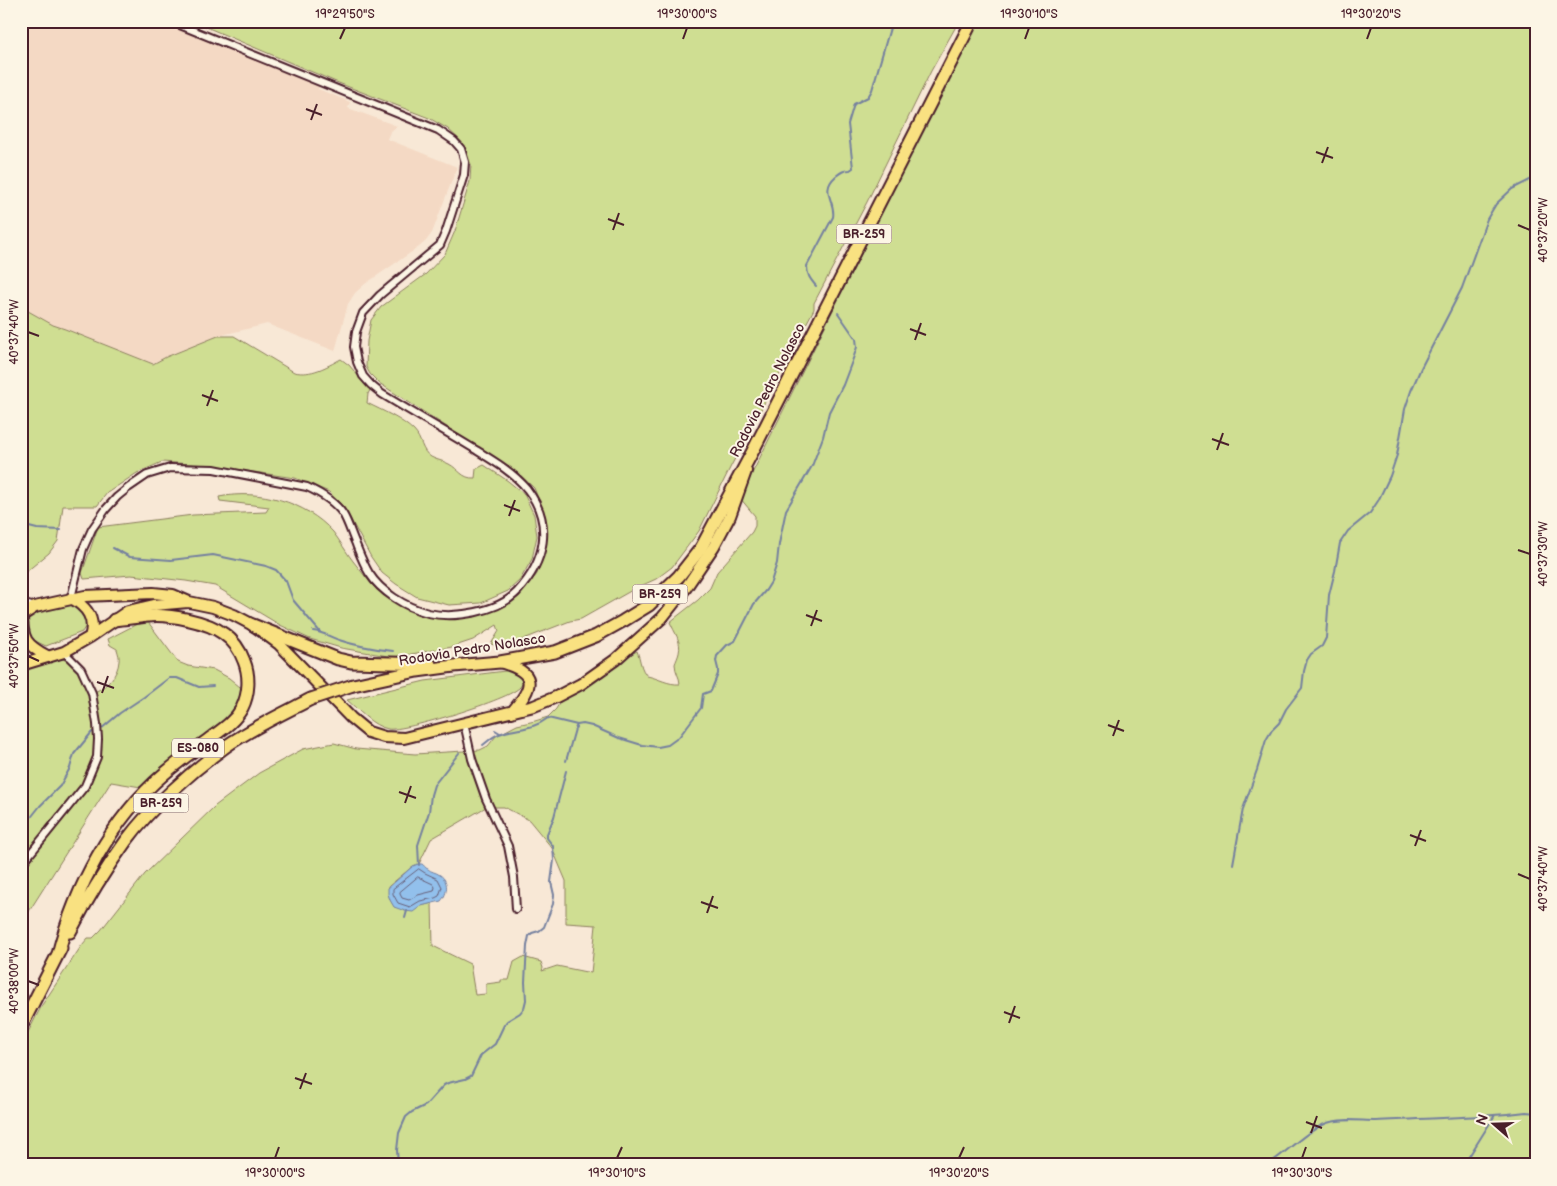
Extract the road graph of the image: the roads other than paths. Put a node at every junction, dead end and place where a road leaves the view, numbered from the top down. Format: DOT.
graph roads {
  1 [pos="170,21"];
  2 [pos="972,21"];
  3 [pos="755,447"];
  4 [pos="76,581"];
  5 [pos="85,596"];
  6 [pos="71,598"];
  7 [pos="189,602"];
  8 [pos="21,603"];
  9 [pos="35,607"];
  10 [pos="21,615"];
  11 [pos="114,620"];
  12 [pos="252,626"];
  13 [pos="90,637"];
  14 [pos="64,652"];
  15 [pos="47,656"];
  16 [pos="500,662"];
  17 [pos="21,665"];
  18 [pos="454,666"];
  19 [pos="512,712"];
  20 [pos="464,722"];
  21 [pos="511,856"];
  22 [pos="21,865"];
  23 [pos="518,868"];
  24 [pos="516,909"];
  25 [pos="58,954"];
  26 [pos="21,1027"];
  1 -- 4 [label="street"];
  2 -- 3 [label="highway, Rodovia Pedro Nolasco / BR-259"];
  3 -- 16 [label="highway, Rodovia Pedro Nolasco / BR-259"];
  3 -- 19 [label="main road"];
  4 -- 5 [label="street"];
  4 -- 6 [label="street"];
  5 -- 6 [label="main road"];
  5 -- 7 [label="main road"];
  6 -- 9 [label="main road"];
  6 -- 13 [label="main road"];
  7 -- 11 [label="main road, ES-080"];
  7 -- 12 [label="main road, ES-080"];
  8 -- 9 [label="street"];
  9 -- 10 [label="main road"];
  10 -- 15 [label="main road"];
  11 -- 13 [label="main road, ES-080"];
  11 -- 25 [label="highway, ES-080"];
  12 -- 18 [label="highway, ES-080"];
  12 -- 20 [label="main road, ES-080"];
  13 -- 14 [label="main road, ES-080"];
  14 -- 15 [label="main road, ES-080"];
  14 -- 22 [label="street"];
  15 -- 17 [label="main road, ES-080"];
  16 -- 18 [label="highway, Rodovia Pedro Nolasco / BR-259"];
  16 -- 19 [label="main road"];
  18 -- 25 [label="highway, Rodovia Pedro Nolasco / BR-259, bridge"];
  19 -- 20 [label="main road, ES-080"];
  20 -- 21 [label="street"];
  21 -- 23 [label="street"];
  21 -- 24 [label="street"];
  25 -- 26 [label="highway, Rodovia Pedro Nolasco / BR-259"];
}
